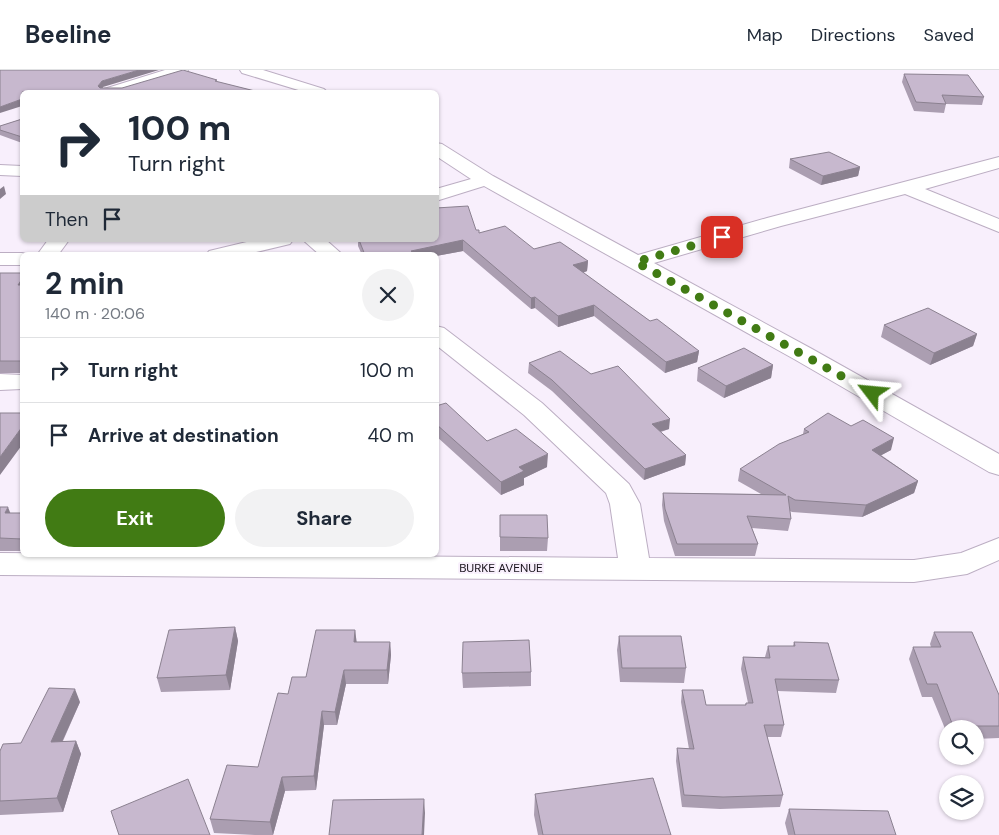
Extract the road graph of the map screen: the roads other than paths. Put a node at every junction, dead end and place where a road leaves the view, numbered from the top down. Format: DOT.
graph roads {
  1 [pos="181,70"];
  2 [pos="247,70"];
  3 [pos="115,90"];
  4 [pos="312,90"];
  5 [pos="439,150"];
  6 [pos="999,162"];
  7 [pos="0,170"];
  8 [pos="20,171"];
  9 [pos="486,180"];
  10 [pos="907,188"];
  11 [pos="439,194"];
  12 [pos="999,226"];
  13 [pos="57,242"];
  14 [pos="273,242"];
  15 [pos="316,242"];
  16 [pos="49,252"];
  17 [pos="229,252"];
  18 [pos="329,252"];
  19 [pos="0,259"];
  20 [pos="20,259"];
  21 [pos="636,262"];
  22 [pos="439,335"];
  23 [pos="0,382"];
  24 [pos="20,382"];
  25 [pos="999,466"];
  26 [pos="999,548"];
  27 [pos="220,561"];
  28 [pos="0,564"];
  29 [pos="635,568"];
  1 -- 3 [label="street"];
  2 -- 4 [label="street"];
  5 -- 9 [label="street"];
  6 -- 10 [label="street"];
  7 -- 8 [label="street"];
  9 -- 11 [label="street"];
  9 -- 21 [label="street"];
  10 -- 12 [label="street"];
  10 -- 21 [label="street"];
  13 -- 16 [label="street"];
  14 -- 17 [label="street"];
  15 -- 18 [label="street"];
  19 -- 20 [label="street"];
  21 -- 25 [label="street"];
  22 -- 29 [label="street"];
  23 -- 24 [label="street"];
  26 -- 29 [label="street, BURKE AVENUE"];
  27 -- 28 [label="street, BURKE AVENUE"];
  27 -- 29 [label="street, BURKE AVENUE"];
}
